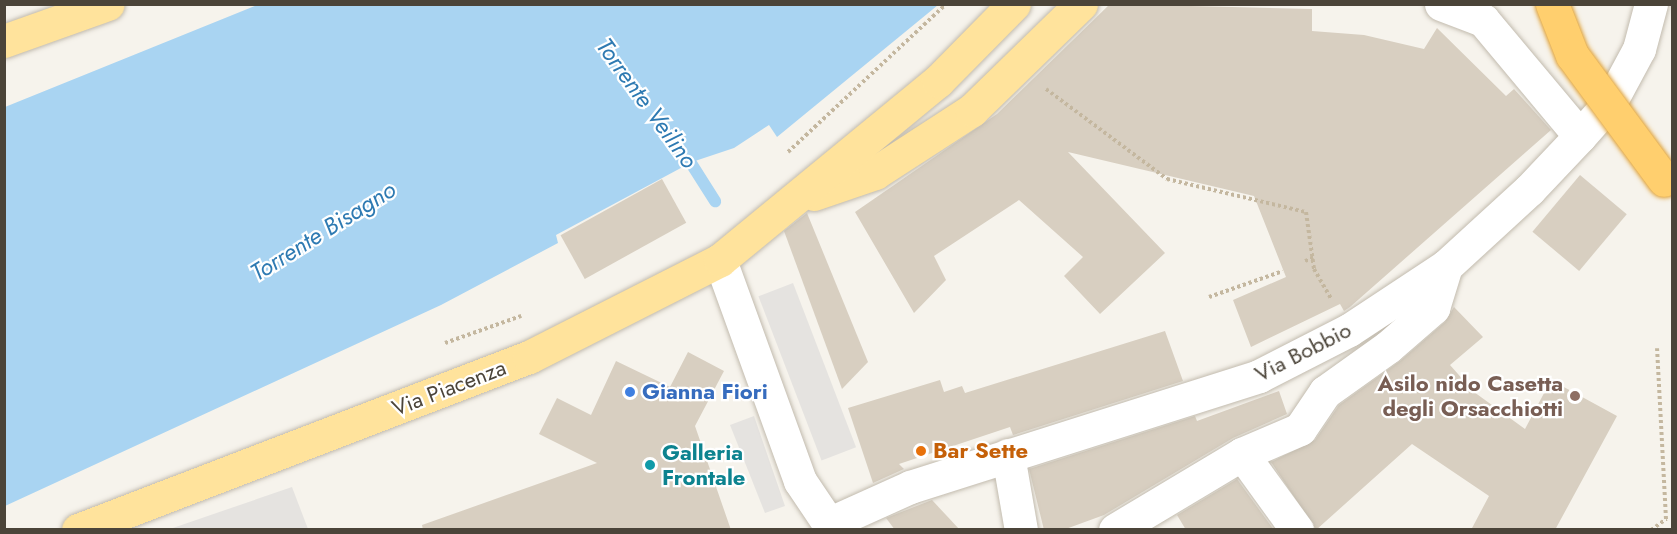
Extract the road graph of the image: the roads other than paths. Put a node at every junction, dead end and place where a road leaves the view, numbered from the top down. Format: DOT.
graph roads {
  1 [pos="108,4"];
  2 [pos="1014,4"];
  3 [pos="1081,4"];
  4 [pos="1441,4"];
  5 [pos="1552,4"];
  6 [pos="1651,4"];
  7 [pos="1672,18"];
  8 [pos="4,41"];
  9 [pos="1639,48"];
  10 [pos="1580,136"];
  11 [pos="1664,180"];
  12 [pos="795,200"];
  13 [pos="720,260"];
  14 [pos="1446,266"];
  15 [pos="1008,454"];
  16 [pos="1242,454"];
  17 [pos="830,526"];
  18 [pos="78,530"];
  19 [pos="1021,530"];
  20 [pos="1115,530"];
  21 [pos="1297,530"];
  1 -- 8 [label="main road"];
  2 -- 12 [label="main road, Via Piacenza"];
  3 -- 12 [label="main road"];
  4 -- 10 [label="street"];
  5 -- 11 [label="highway, bridge"];
  6 -- 9 [label="street, Via Bobbio"];
  7 -- 9 [label="street"];
  9 -- 10 [label="street, Via Bobbio"];
  10 -- 14 [label="street, Via Bobbio"];
  12 -- 13 [label="main road, Via Piacenza"];
  13 -- 17 [label="street"];
  13 -- 18 [label="main road, Via Piacenza"];
  14 -- 15 [label="street, Via Bobbio"];
  14 -- 16 [label="street"];
  15 -- 17 [label="street, Via Bobbio"];
  15 -- 19 [label="street"];
  16 -- 20 [label="street"];
  16 -- 21 [label="street"];
}
